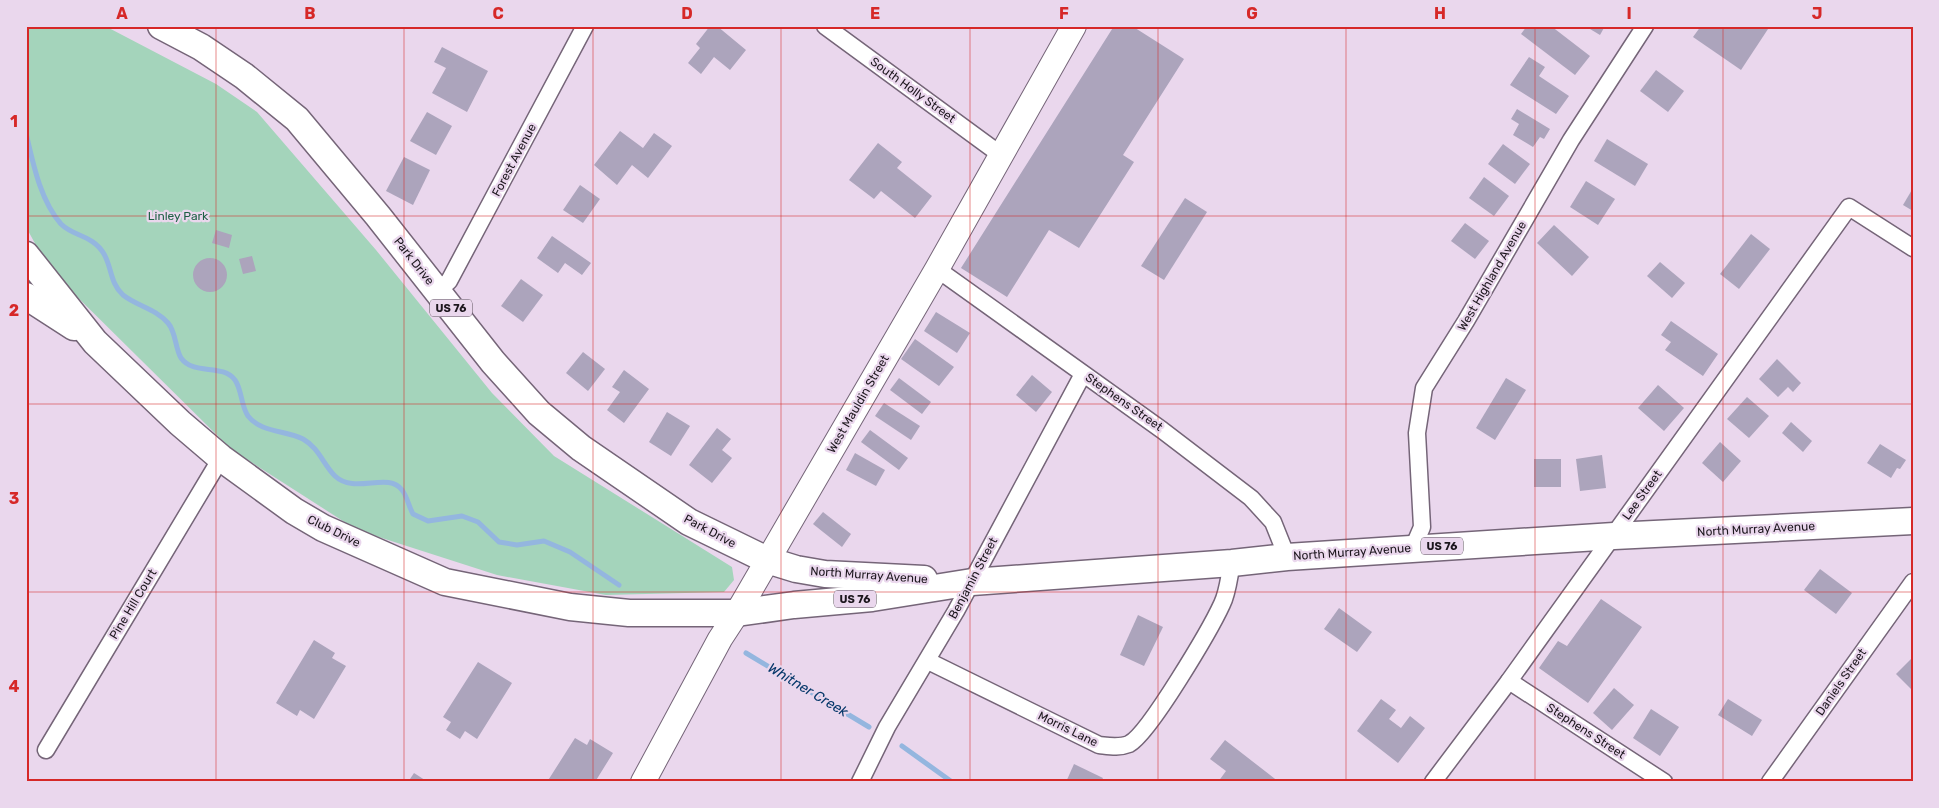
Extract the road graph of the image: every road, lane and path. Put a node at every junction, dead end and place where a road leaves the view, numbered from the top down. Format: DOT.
graph roads {
  1 [pos="162,26"];
  2 [pos="586,26"];
  3 [pos="825,26"];
  4 [pos="1074,26"];
  5 [pos="1645,26"];
  6 [pos="1001,154"];
  7 [pos="1913,248"];
  8 [pos="26,255"];
  9 [pos="937,269"];
  10 [pos="438,291"];
  11 [pos="26,296"];
  12 [pos="95,342"];
  13 [pos="1083,374"];
  14 [pos="221,458"];
  15 [pos="1913,521"];
  16 [pos="1614,536"];
  17 [pos="1413,548"];
  18 [pos="1286,557"];
  19 [pos="767,560"];
  20 [pos="1232,563"];
  21 [pos="972,582"];
  22 [pos="1913,582"];
  23 [pos="737,613"];
  24 [pos="928,661"];
  25 [pos="1509,681"];
  26 [pos="46,750"];
  27 [pos="643,782"];
  28 [pos="860,782"];
  29 [pos="1433,782"];
  30 [pos="1664,782"];
  31 [pos="1770,782"];
  1 -- 10 [label="main road, Park Drive / US 76"];
  2 -- 10 [label="street, Forest Avenue"];
  3 -- 6 [label="street, South Holly Street"];
  4 -- 6 [label="street, West Mauldin Street"];
  5 -- 17 [label="street, West Highland Avenue"];
  6 -- 9 [label="street, West Mauldin Street"];
  7 -- 16 [label="street, Lee Street"];
  8 -- 12 [label="main road, Club Drive / US 76"];
  9 -- 13 [label="street, Stephens Street"];
  9 -- 19 [label="street, West Mauldin Street"];
  10 -- 19 [label="main road, Park Drive / US 76"];
  11 -- 12 [label="main road"];
  12 -- 14 [label="main road, Club Drive / US 76"];
  13 -- 18 [label="street, Stephens Street"];
  13 -- 21 [label="street, Benjamin Street"];
  14 -- 23 [label="main road, Club Drive / US 76"];
  14 -- 26 [label="street, Pine Hill Court"];
  15 -- 16 [label="main road, North Murray Avenue / US 76"];
  16 -- 17 [label="main road, North Murray Avenue / US 76"];
  16 -- 25 [label="street, Lee Street"];
  17 -- 18 [label="main road, North Murray Avenue / US 76"];
  18 -- 20 [label="main road, North Murray Avenue / US 76"];
  19 -- 21 [label="main road, North Murray Avenue / US 76"];
  19 -- 23 [label="street, West Mauldin Street"];
  20 -- 21 [label="main road, North Murray Avenue / US 76"];
  20 -- 24 [label="street, Morris Lane"];
  21 -- 23 [label="main road, North Murray Avenue / US 76"];
  21 -- 24 [label="street, Benjamin Street"];
  22 -- 31 [label="street, Daniels Street"];
  23 -- 27 [label="street, West Mauldin Street"];
  24 -- 28 [label="street, Benjamin Street"];
  25 -- 29 [label="street, Lee Street"];
  25 -- 30 [label="street, Stephens Street"];
}
